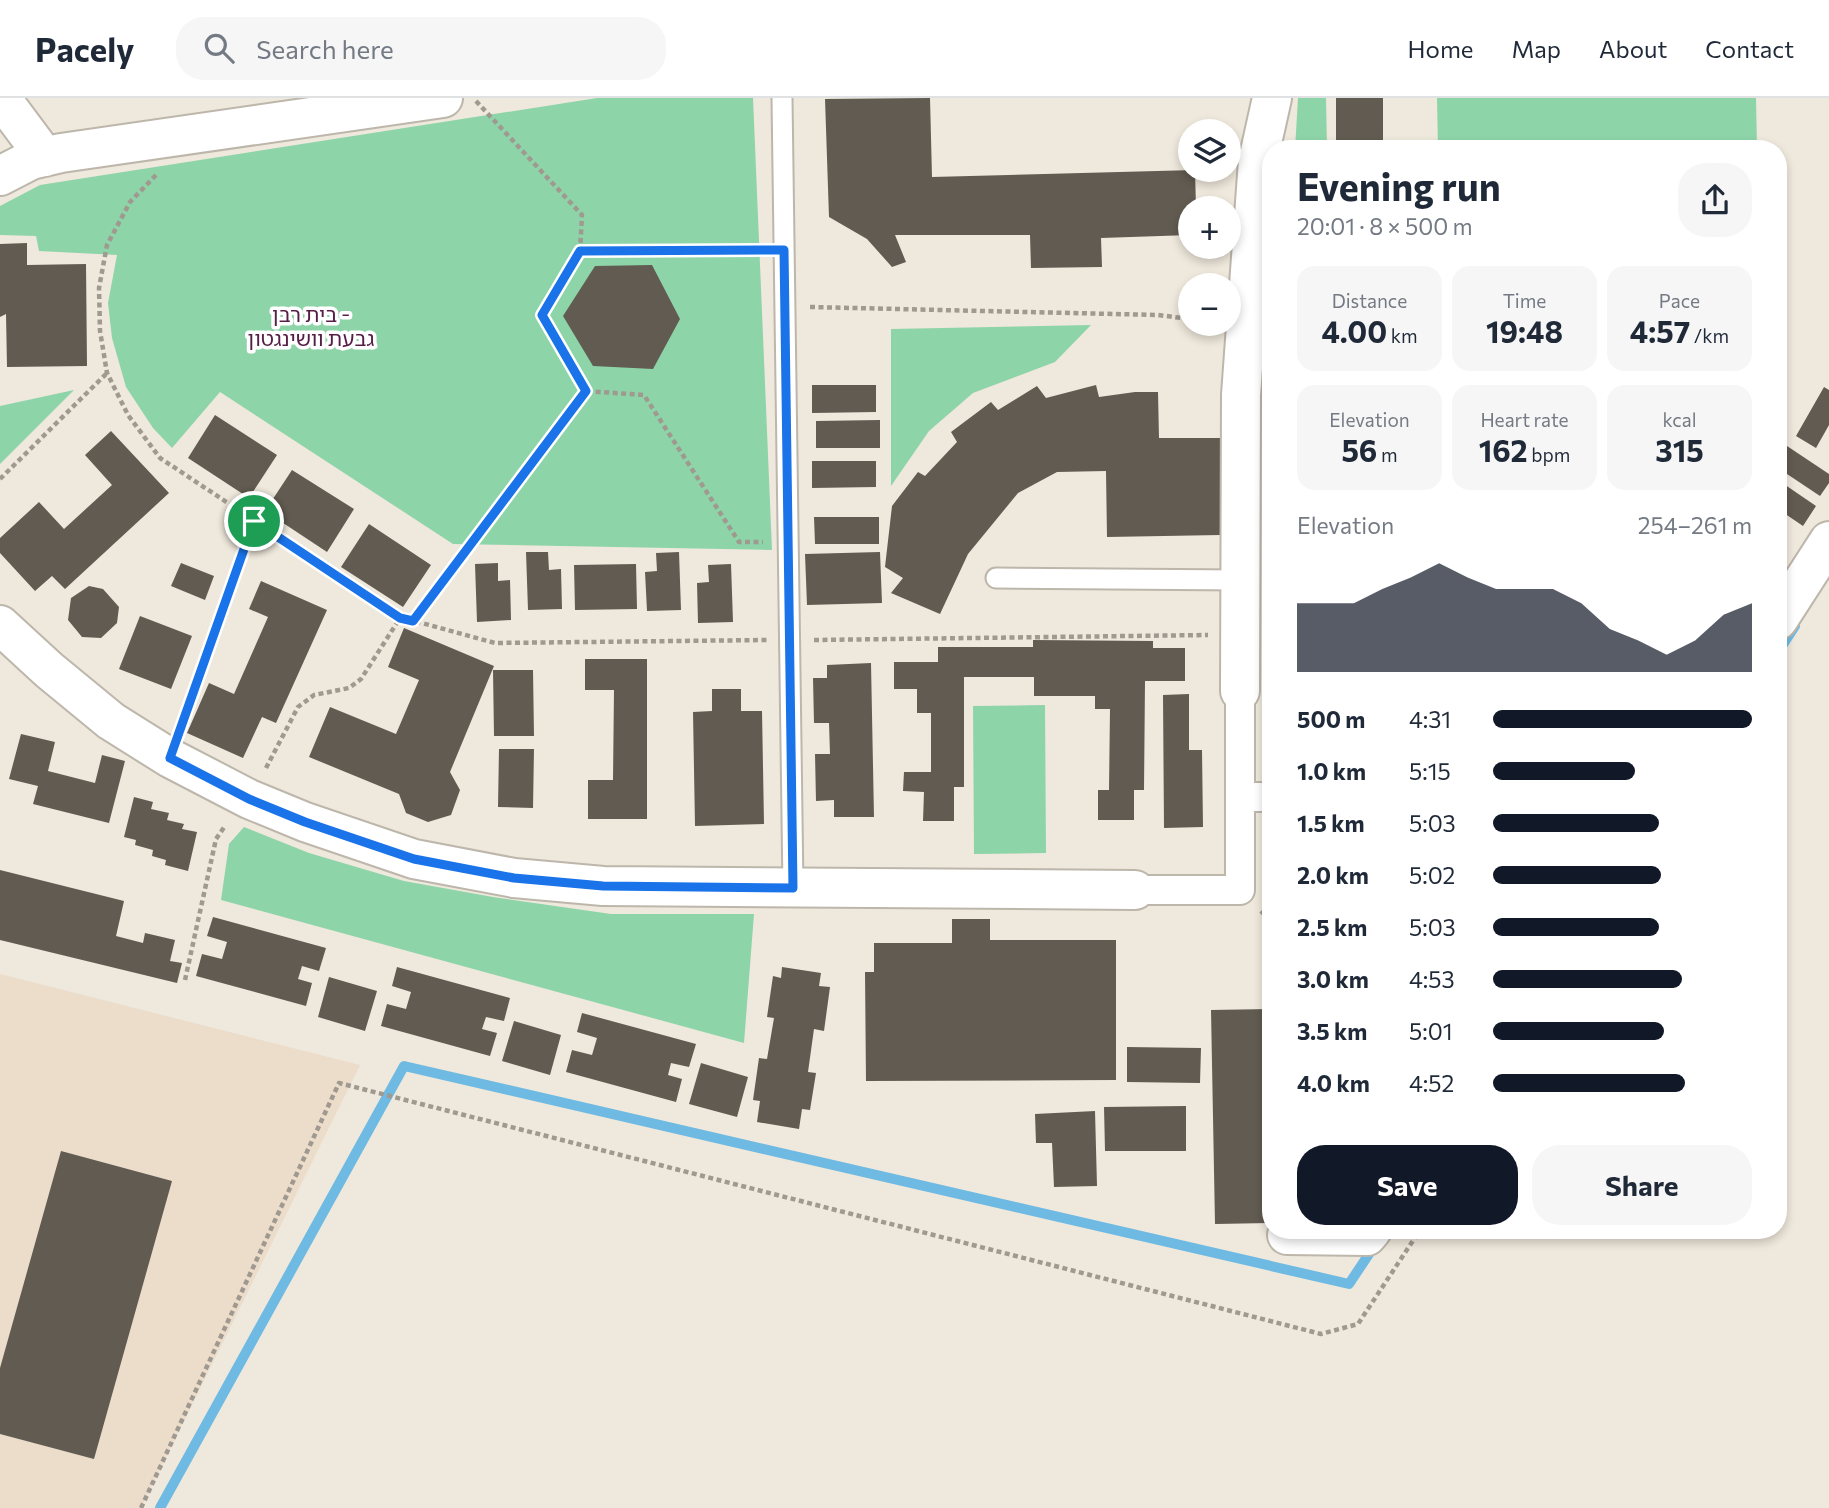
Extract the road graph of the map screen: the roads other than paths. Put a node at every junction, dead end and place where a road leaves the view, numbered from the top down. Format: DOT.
graph roads {
  1 [pos="1,98"];
  2 [pos="443,98"];
  3 [pos="782,98"];
  4 [pos="1246,98"];
  5 [pos="1272,98"];
  6 [pos="1263,140"];
  7 [pos="1262,143"];
  8 [pos="46,157"];
  9 [pos="1258,161"];
  10 [pos="2,171"];
  11 [pos="1829,541"];
  12 [pos="996,578"];
  13 [pos="1240,580"];
  14 [pos="1787,606"];
  15 [pos="0,625"];
  16 [pos="1240,691"];
  17 [pos="1240,797"];
  18 [pos="1262,797"];
  19 [pos="793,888"];
  20 [pos="1135,890"];
  1 -- 8 [label="street"];
  2 -- 8 [label="street"];
  3 -- 19 [label="lane"];
  4 -- 9 [label="street"];
  5 -- 6 [label="street"];
  7 -- 9 [label="street"];
  8 -- 10 [label="street"];
  9 -- 13 [label="street"];
  11 -- 14 [label="street"];
  12 -- 13 [label="lane"];
  13 -- 16 [label="street"];
  15 -- 19 [label="street"];
  16 -- 17 [label="street"];
  17 -- 18 [label="street"];
  17 -- 20 [label="street"];
  19 -- 20 [label="street"];
}
